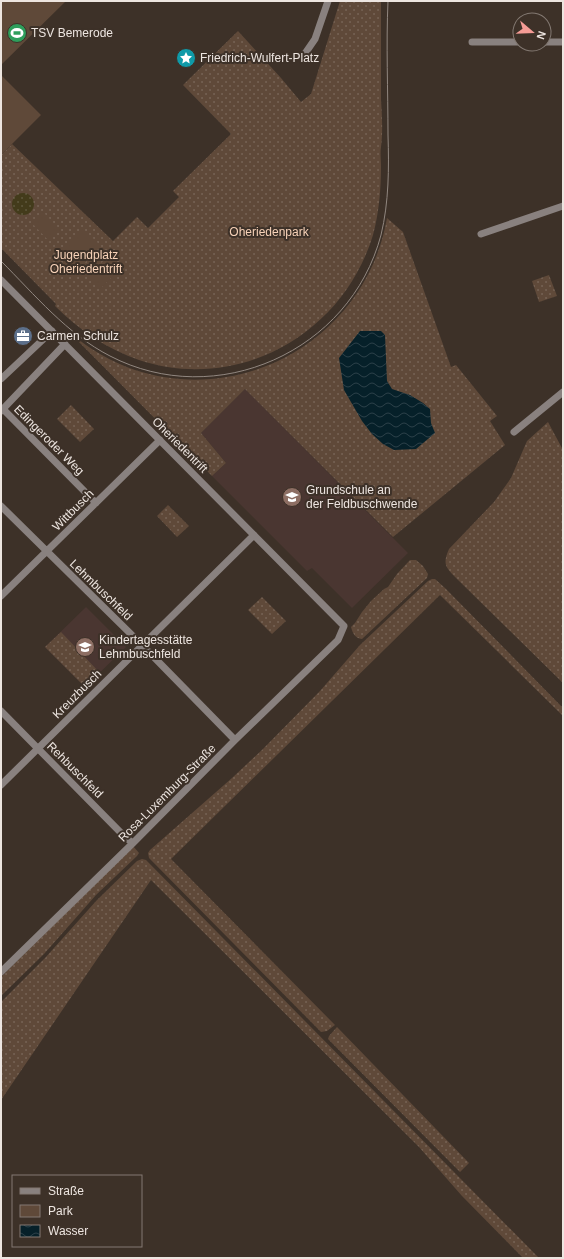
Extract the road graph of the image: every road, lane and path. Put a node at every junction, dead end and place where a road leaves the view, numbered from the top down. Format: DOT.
graph roads {
  1 [pos="328,1"];
  2 [pos="472,42"];
  3 [pos="512,42"];
  4 [pos="552,42"];
  5 [pos="563,42"];
  6 [pos="304,55"];
  7 [pos="563,206"];
  8 [pos="481,234"];
  9 [pos="1,280"];
  10 [pos="52,331"];
  11 [pos="65,344"];
  12 [pos="1,379"];
  13 [pos="563,392"];
  14 [pos="2,410"];
  15 [pos="514,432"];
  16 [pos="160,440"];
  17 [pos="96,503"];
  18 [pos="1,506"];
  19 [pos="254,535"];
  20 [pos="46,552"];
  21 [pos="1,596"];
  22 [pos="344,626"];
  23 [pos="142,645"];
  24 [pos="1,712"];
  25 [pos="236,740"];
  26 [pos="38,749"];
  27 [pos="1,785"];
  28 [pos="133,843"];
  29 [pos="1,972"];
  1 -- 6 [label="street"];
  2 -- 3 [label="street"];
  4 -- 5 [label="street"];
  7 -- 8 [label="street"];
  9 -- 10 [label="street, Oheriedentrift"];
  10 -- 11 [label="street, Oheriedentrift"];
  10 -- 12 [label="street"];
  11 -- 14 [label="street"];
  11 -- 16 [label="street, Oheriedentrift"];
  13 -- 15 [label="street"];
  14 -- 17 [label="street, Edingeroder Weg"];
  16 -- 17 [label="street, Wittbusch"];
  16 -- 19 [label="street, Oheriedentrift"];
  17 -- 20 [label="street, Wittbusch"];
  18 -- 20 [label="street, Lehmbuschfeld"];
  19 -- 22 [label="street, Oheriedentrift"];
  19 -- 23 [label="street, Kreuzbusch"];
  20 -- 21 [label="street, Wittbusch"];
  20 -- 23 [label="street, Lehmbuschfeld"];
  22 -- 25 [label="street, Rosa-Luxemburg-Straße"];
  23 -- 25 [label="street, Lehmbuschfeld"];
  23 -- 26 [label="street, Kreuzbusch"];
  24 -- 26 [label="street, Rehbuschfeld"];
  25 -- 28 [label="street, Rosa-Luxemburg-Straße"];
  26 -- 27 [label="street, Kreuzbusch"];
  26 -- 28 [label="street, Rehbuschfeld"];
  28 -- 29 [label="street, Rosa-Luxemburg-Straße"];
}
